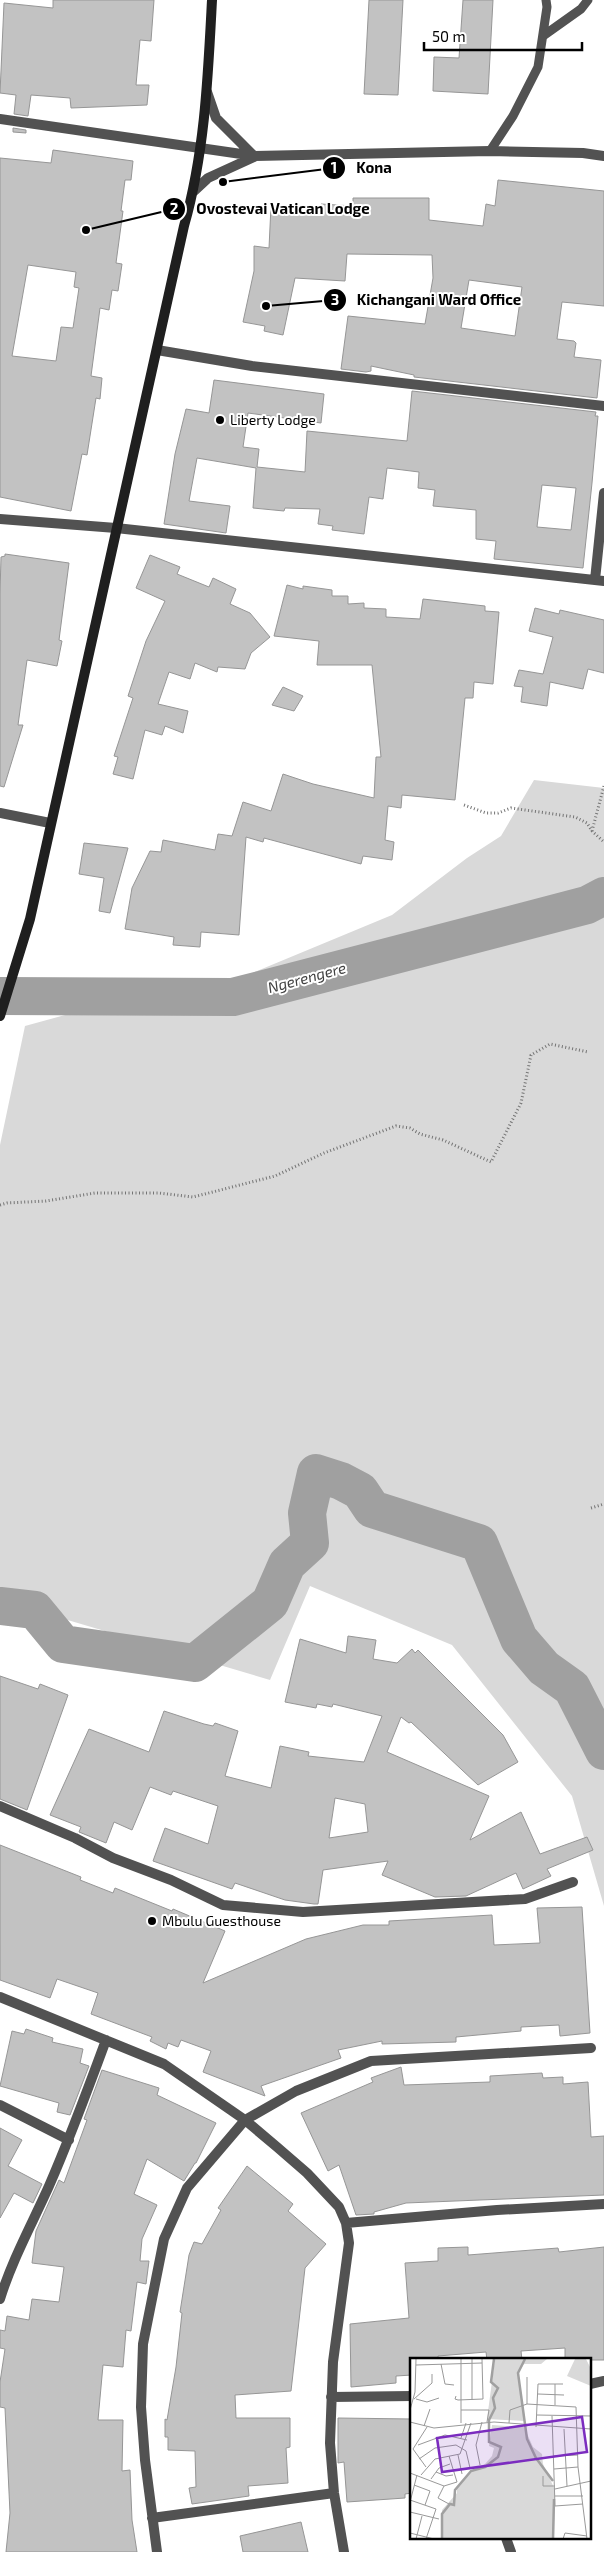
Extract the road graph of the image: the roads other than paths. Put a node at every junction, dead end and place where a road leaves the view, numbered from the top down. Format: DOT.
graph roads {
  1 [pos="212,0"];
  2 [pos="546,0"];
  3 [pos="588,0"];
  4 [pos="543,36"];
  5 [pos="207,92"];
  6 [pos="0,119"];
  7 [pos="201,148"];
  8 [pos="490,151"];
  9 [pos="255,156"];
  10 [pos="604,156"];
  11 [pos="194,191"];
  12 [pos="156,350"];
  13 [pos="604,406"];
  14 [pos="604,493"];
  15 [pos="0,519"];
  16 [pos="116,528"];
  17 [pos="600,580"];
  18 [pos="0,813"];
  19 [pos="50,823"];
  20 [pos="0,1016"];
  21 [pos="0,1806"];
  22 [pos="573,1882"];
  23 [pos="0,1997"];
  24 [pos="106,2040"];
  25 [pos="591,2048"];
  26 [pos="0,2105"];
  27 [pos="244,2120"];
  28 [pos="69,2140"];
  29 [pos="604,2204"];
  30 [pos="346,2223"];
  31 [pos="0,2299"];
  32 [pos="410,2396"];
  33 [pos="331,2397"];
  34 [pos="334,2493"];
  35 [pos="152,2518"];
  36 [pos="157,2552"];
  37 [pos="344,2552"];
  1 -- 5 [label="street"];
  2 -- 4 [label="lane"];
  3 -- 4 [label="lane"];
  4 -- 8 [label="lane"];
  5 -- 7 [label="street"];
  5 -- 9 [label="street"];
  6 -- 7 [label="street"];
  7 -- 9 [label="street"];
  7 -- 11 [label="street"];
  8 -- 9 [label="street"];
  8 -- 10 [label="street"];
  9 -- 11 [label="street"];
  11 -- 12 [label="street"];
  12 -- 13 [label="street"];
  12 -- 16 [label="street"];
  14 -- 17 [label="street"];
  15 -- 16 [label="street"];
  16 -- 17 [label="street"];
  16 -- 19 [label="street"];
  18 -- 19 [label="street"];
  19 -- 20 [label="street"];
  21 -- 22 [label="street"];
  23 -- 24 [label="street"];
  24 -- 27 [label="street"];
  24 -- 28 [label="street"];
  25 -- 27 [label="street"];
  26 -- 28 [label="street"];
  27 -- 30 [label="street"];
  27 -- 35 [label="street"];
  28 -- 31 [label="street"];
  29 -- 30 [label="street"];
  30 -- 33 [label="street"];
  32 -- 33 [label="street"];
  33 -- 34 [label="street"];
  34 -- 35 [label="street"];
  34 -- 37 [label="street"];
  35 -- 36 [label="street"];
}
